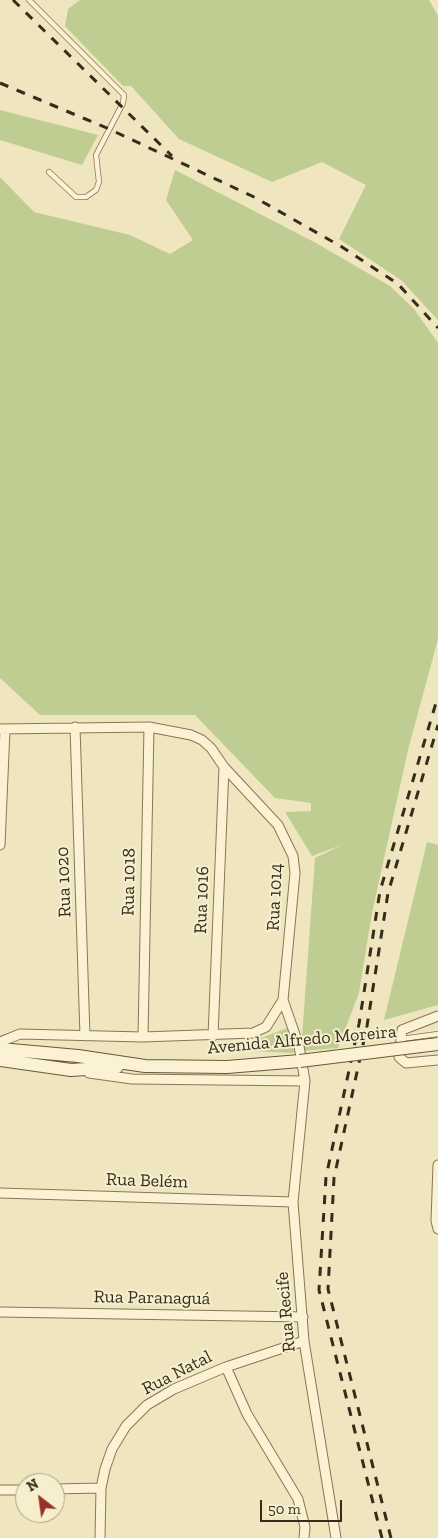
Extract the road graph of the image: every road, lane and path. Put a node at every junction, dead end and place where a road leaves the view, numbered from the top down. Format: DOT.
graph roads {
  1 [pos="29,0"];
  2 [pos="49,172"];
  3 [pos="75,727"];
  4 [pos="148,728"];
  5 [pos="2,730"];
  6 [pos="224,766"];
  7 [pos="0,844"];
  8 [pos="283,1000"];
  9 [pos="437,1017"];
  10 [pos="438,1034"];
  11 [pos="85,1036"];
  12 [pos="213,1036"];
  13 [pos="143,1037"];
  14 [pos="401,1039"];
  15 [pos="0,1042"];
  16 [pos="438,1044"];
  17 [pos="0,1049"];
  18 [pos="0,1060"];
  19 [pos="438,1060"];
  20 [pos="142,1066"];
  21 [pos="72,1070"];
  22 [pos="304,1081"];
  23 [pos="438,1166"];
  24 [pos="0,1193"];
  25 [pos="293,1202"];
  26 [pos="437,1225"];
  27 [pos="0,1312"];
  28 [pos="303,1317"];
  29 [pos="304,1341"];
  30 [pos="226,1367"];
  31 [pos="101,1488"];
  32 [pos="65,1489"];
  33 [pos="0,1490"];
  34 [pos="15,1490"];
  35 [pos="100,1538"];
  36 [pos="304,1538"];
  37 [pos="336,1538"];
  1 -- 2 [label="lane"];
  3 -- 4 [label="street, Rua 1014"];
  3 -- 5 [label="street, Rua 1014"];
  3 -- 11 [label="street, Rua 1020"];
  4 -- 6 [label="street, Rua 1014"];
  4 -- 13 [label="street, Rua 1018"];
  5 -- 7 [label="street"];
  6 -- 8 [label="street, Rua 1014"];
  6 -- 12 [label="street, Rua 1016"];
  8 -- 12 [label="street, Avenida Alfredo Moreira"];
  8 -- 22 [label="street, Rua 1014"];
  9 -- 14 [label="street"];
  10 -- 14 [label="lane"];
  11 -- 13 [label="street, Avenida Alfredo Moreira"];
  11 -- 15 [label="street, Avenida Alfredo Moreira"];
  12 -- 13 [label="street, Avenida Alfredo Moreira"];
  14 -- 19 [label="street"];
  16 -- 20 [label="street, Avenida Alfredo Moreira, bridge"];
  17 -- 20 [label="street, Avenida Alfredo Moreira"];
  18 -- 21 [label="street, Avenida Alfredo Moreira"];
  20 -- 21 [label="street, Avenida Alfredo Moreira"];
  21 -- 22 [label="street, Avenida Alfredo Moreira"];
  22 -- 25 [label="street, Rua Recife"];
  23 -- 26 [label="street"];
  24 -- 25 [label="street, Rua Belém"];
  25 -- 28 [label="street, Rua Recife"];
  27 -- 28 [label="street, Rua Paranaguá"];
  28 -- 29 [label="street, Rua Recife"];
  29 -- 30 [label="street, Rua Natal"];
  29 -- 37 [label="street, Rua Recife"];
  30 -- 31 [label="street, Rua Natal"];
  30 -- 36 [label="street"];
  31 -- 32 [label="street"];
  31 -- 35 [label="street, Rua Natal"];
  33 -- 34 [label="street"];
}
